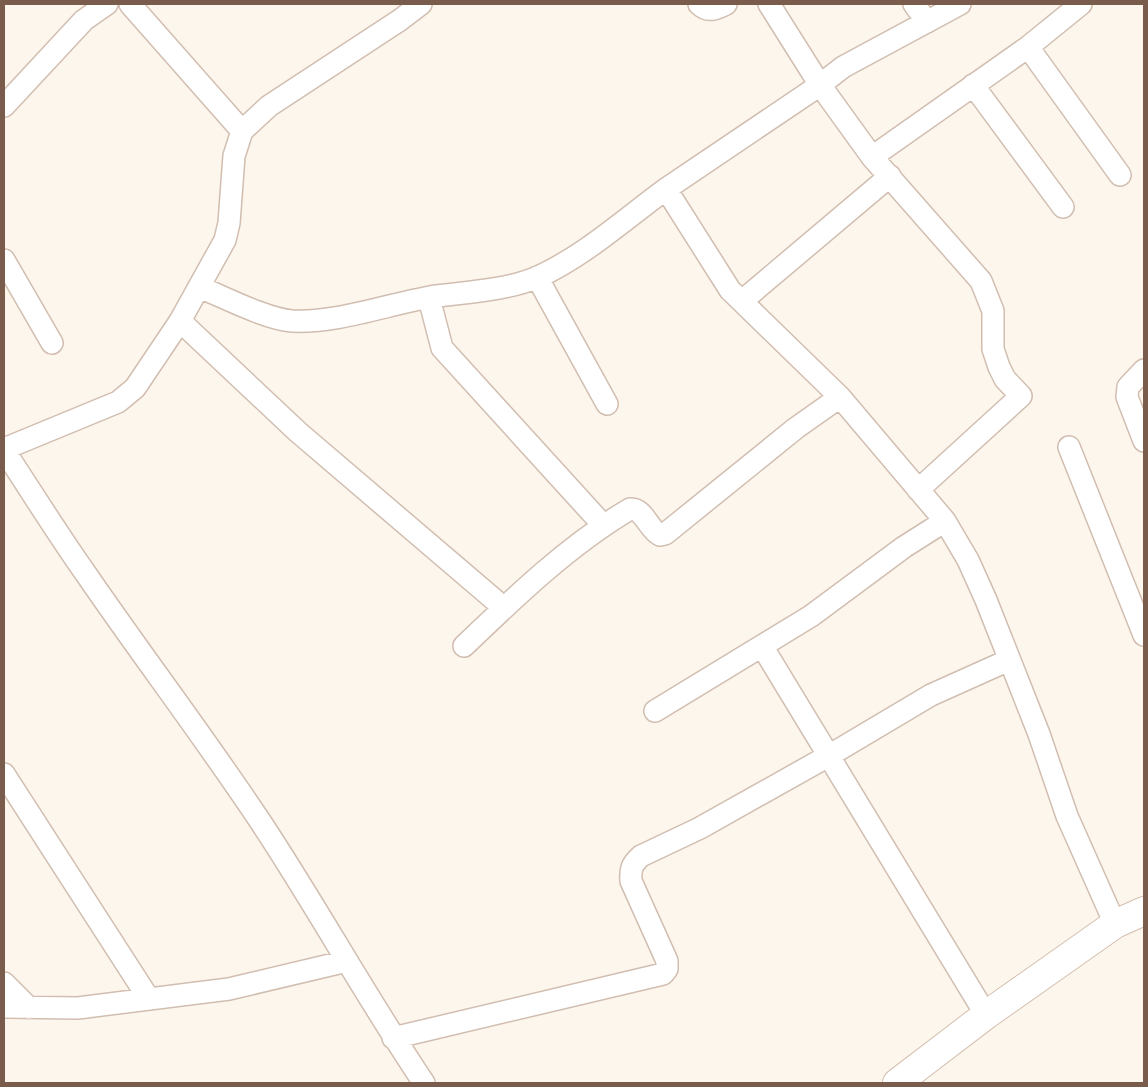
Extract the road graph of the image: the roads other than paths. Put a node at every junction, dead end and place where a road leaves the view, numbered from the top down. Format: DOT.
graph roads {
  1 [pos="107,4"];
  2 [pos="130,4"];
  3 [pos="699,4"];
  4 [pos="726,4"];
  5 [pos="769,4"];
  6 [pos="914,4"];
  7 [pos="960,4"];
  8 [pos="1081,4"];
  9 [pos="408,8"];
  10 [pos="927,22"];
  11 [pos="1028,47"];
  12 [pos="820,85"];
  13 [pos="973,85"];
  14 [pos="4,106"];
  15 [pos="242,131"];
  16 [pos="872,157"];
  17 [pos="1120,175"];
  18 [pos="890,176"];
  19 [pos="666,189"];
  20 [pos="1063,207"];
  21 [pos="4,260"];
  22 [pos="537,277"];
  23 [pos="199,287"];
  24 [pos="429,298"];
  25 [pos="742,301"];
  26 [pos="180,321"];
  27 [pos="52,343"];
  28 [pos="1144,370"];
  29 [pos="840,397"];
  30 [pos="607,404"];
  31 [pos="1144,441"];
  32 [pos="1069,447"];
  33 [pos="4,449"];
  34 [pos="918,490"];
  35 [pos="945,521"];
  36 [pos="603,525"];
  37 [pos="504,608"];
  38 [pos="1144,635"];
  39 [pos="464,646"];
  40 [pos="762,646"];
  41 [pos="1009,660"];
  42 [pos="655,711"];
  43 [pos="830,755"];
  44 [pos="4,774"];
  45 [pos="1144,911"];
  46 [pos="1114,924"];
  47 [pos="347,961"];
  48 [pos="4,983"];
  49 [pos="149,999"];
  50 [pos="4,1006"];
  51 [pos="29,1008"];
  52 [pos="986,1015"];
  53 [pos="394,1038"];
  54 [pos="424,1083"];
  55 [pos="897,1083"];
  1 -- 14 [label="street"];
  2 -- 15 [label="street"];
  3 -- 4 [label="street"];
  5 -- 12 [label="street"];
  6 -- 10 [label="street"];
  7 -- 10 [label="street"];
  8 -- 11 [label="street"];
  9 -- 15 [label="street"];
  10 -- 12 [label="street"];
  11 -- 13 [label="street"];
  11 -- 17 [label="street"];
  12 -- 16 [label="street"];
  12 -- 19 [label="street"];
  13 -- 16 [label="street"];
  13 -- 20 [label="street"];
  15 -- 23 [label="street"];
  16 -- 18 [label="street"];
  18 -- 25 [label="street"];
  18 -- 34 [label="street"];
  19 -- 22 [label="street"];
  19 -- 25 [label="street"];
  21 -- 27 [label="street"];
  22 -- 24 [label="street"];
  22 -- 30 [label="street"];
  23 -- 24 [label="street"];
  23 -- 26 [label="street"];
  24 -- 36 [label="street"];
  25 -- 29 [label="street"];
  26 -- 33 [label="street"];
  26 -- 37 [label="street"];
  28 -- 31 [label="street"];
  29 -- 34 [label="street"];
  29 -- 36 [label="street"];
  32 -- 38 [label="street"];
  33 -- 47 [label="street"];
  34 -- 35 [label="street"];
  35 -- 40 [label="street"];
  35 -- 41 [label="street"];
  36 -- 37 [label="street"];
  37 -- 39 [label="street"];
  40 -- 42 [label="street"];
  40 -- 43 [label="street"];
  41 -- 43 [label="street"];
  41 -- 46 [label="street"];
  43 -- 52 [label="street"];
  43 -- 53 [label="street"];
  44 -- 49 [label="street"];
  45 -- 46 [label="main road"];
  46 -- 52 [label="main road"];
  47 -- 49 [label="street"];
  47 -- 53 [label="street"];
  48 -- 51 [label="street"];
  49 -- 51 [label="street"];
  50 -- 51 [label="street"];
  52 -- 55 [label="main road"];
  53 -- 54 [label="street"];
}
